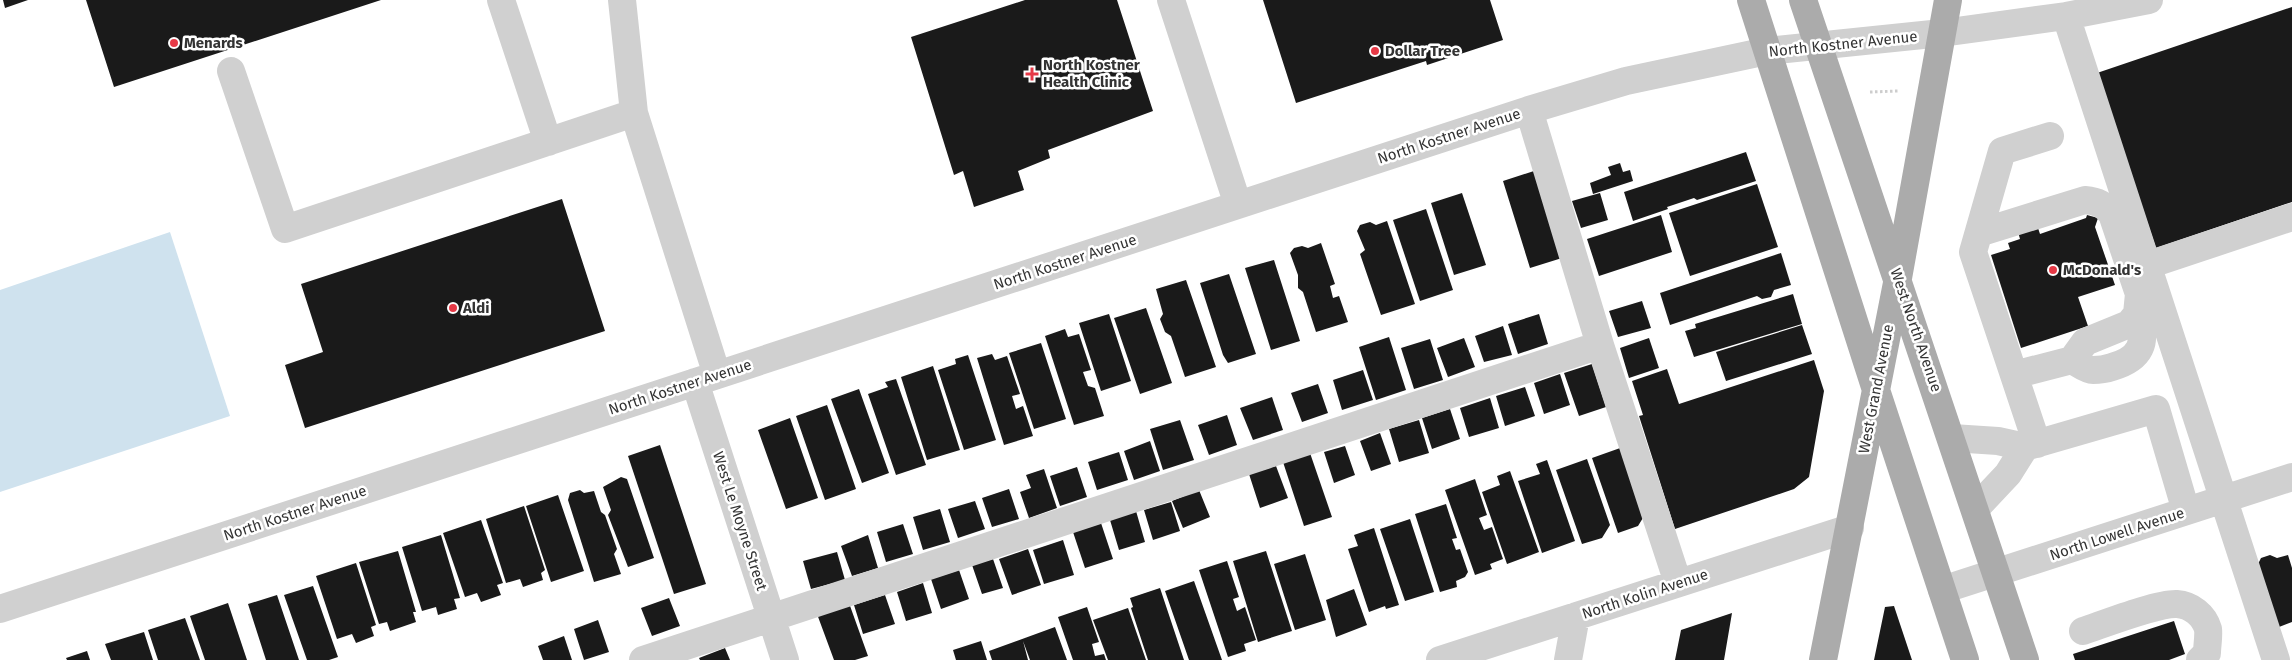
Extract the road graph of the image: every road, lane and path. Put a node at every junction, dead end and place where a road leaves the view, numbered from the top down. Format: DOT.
graph roads {
  1 [pos="501,0"];
  2 [pos="622,0"];
  3 [pos="1171,0"];
  4 [pos="1751,0"];
  5 [pos="1803,0"];
  6 [pos="1948,0"];
  7 [pos="2149,0"];
  8 [pos="2066,16"];
  9 [pos="1942,33"];
  10 [pos="1817,45"];
  11 [pos="1768,52"];
  12 [pos="230,71"];
  13 [pos="1898,91"];
  14 [pos="1870,92"];
  15 [pos="1529,110"];
  16 [pos="634,114"];
  17 [pos="2050,136"];
  18 [pos="548,142"];
  19 [pos="1238,205"];
  20 [pos="2292,217"];
  21 [pos="1979,233"];
  22 [pos="2148,265"];
  23 [pos="1898,278"];
  24 [pos="1600,344"];
  25 [pos="2014,375"];
  26 [pos="706,378"];
  27 [pos="1876,390"];
  28 [pos="1952,438"];
  29 [pos="2031,446"];
  30 [pos="2292,477"];
  31 [pos="2224,499"];
  32 [pos="1976,508"];
  33 [pos="2186,511"];
  34 [pos="1850,528"];
  35 [pos="1997,573"];
  36 [pos="1678,583"];
  37 [pos="1942,590"];
  38 [pos="0,609"];
  39 [pos="1576,616"];
  40 [pos="772,619"];
  41 [pos="2083,631"];
  42 [pos="643,660"];
  43 [pos="785,660"];
  44 [pos="1440,660"];
  45 [pos="1568,660"];
  46 [pos="1823,660"];
  47 [pos="1965,660"];
  48 [pos="2026,660"];
  49 [pos="2200,660"];
  50 [pos="2276,660"];
  1 -- 18 [label="street"];
  2 -- 16 [label="street, West Le Moyne Street"];
  3 -- 19 [label="street"];
  4 -- 11 [label="main road"];
  5 -- 10 [label="main road, West North Avenue"];
  6 -- 9 [label="main road, West Grand Avenue"];
  7 -- 8 [label="street, North Kostner Avenue"];
  8 -- 9 [label="street, North Kostner Avenue"];
  8 -- 22 [label="street"];
  9 -- 10 [label="street, North Kostner Avenue"];
  9 -- 23 [label="main road, West Grand Avenue"];
  10 -- 11 [label="street, North Kostner Avenue"];
  10 -- 23 [label="main road, West North Avenue"];
  11 -- 15 [label="street, North Kostner Avenue"];
  11 -- 27 [label="main road"];
  12 -- 18 [label="street"];
  13 -- 14 [label="path"];
  15 -- 19 [label="street, North Kostner Avenue"];
  15 -- 24 [label="street"];
  16 -- 18 [label="street"];
  16 -- 26 [label="street, West Le Moyne Street"];
  17 -- 21 [label="street"];
  19 -- 26 [label="street, North Kostner Avenue"];
  20 -- 22 [label="street"];
  21 -- 25 [label="street"];
  21 -- 25 [label="street"];
  22 -- 31 [label="street"];
  23 -- 27 [label="main road, West Grand Avenue"];
  23 -- 28 [label="main road, West North Avenue"];
  24 -- 36 [label="street"];
  24 -- 40 [label="street"];
  25 -- 29 [label="street"];
  26 -- 38 [label="street, North Kostner Avenue"];
  26 -- 40 [label="street, West Le Moyne Street"];
  27 -- 34 [label="main road, West Grand Avenue"];
  27 -- 37 [label="main road"];
  28 -- 29 [label="street"];
  28 -- 32 [label="main road, West North Avenue"];
  29 -- 32 [label="street"];
  29 -- 33 [label="street"];
  30 -- 31 [label="street, North Lowell Avenue"];
  31 -- 33 [label="street, North Lowell Avenue"];
  31 -- 50 [label="street"];
  32 -- 35 [label="main road, West North Avenue"];
  33 -- 35 [label="street, North Lowell Avenue"];
  34 -- 36 [label="street, North Kolin Avenue"];
  34 -- 46 [label="main road, West Grand Avenue"];
  35 -- 37 [label="street, North Lowell Avenue"];
  35 -- 48 [label="main road, West North Avenue"];
  36 -- 39 [label="street, North Kolin Avenue"];
  37 -- 47 [label="main road"];
  39 -- 44 [label="street, North Kolin Avenue"];
  39 -- 45 [label="street"];
  40 -- 42 [label="street"];
  40 -- 43 [label="street, West Le Moyne Street"];
  41 -- 49 [label="street"];
}
